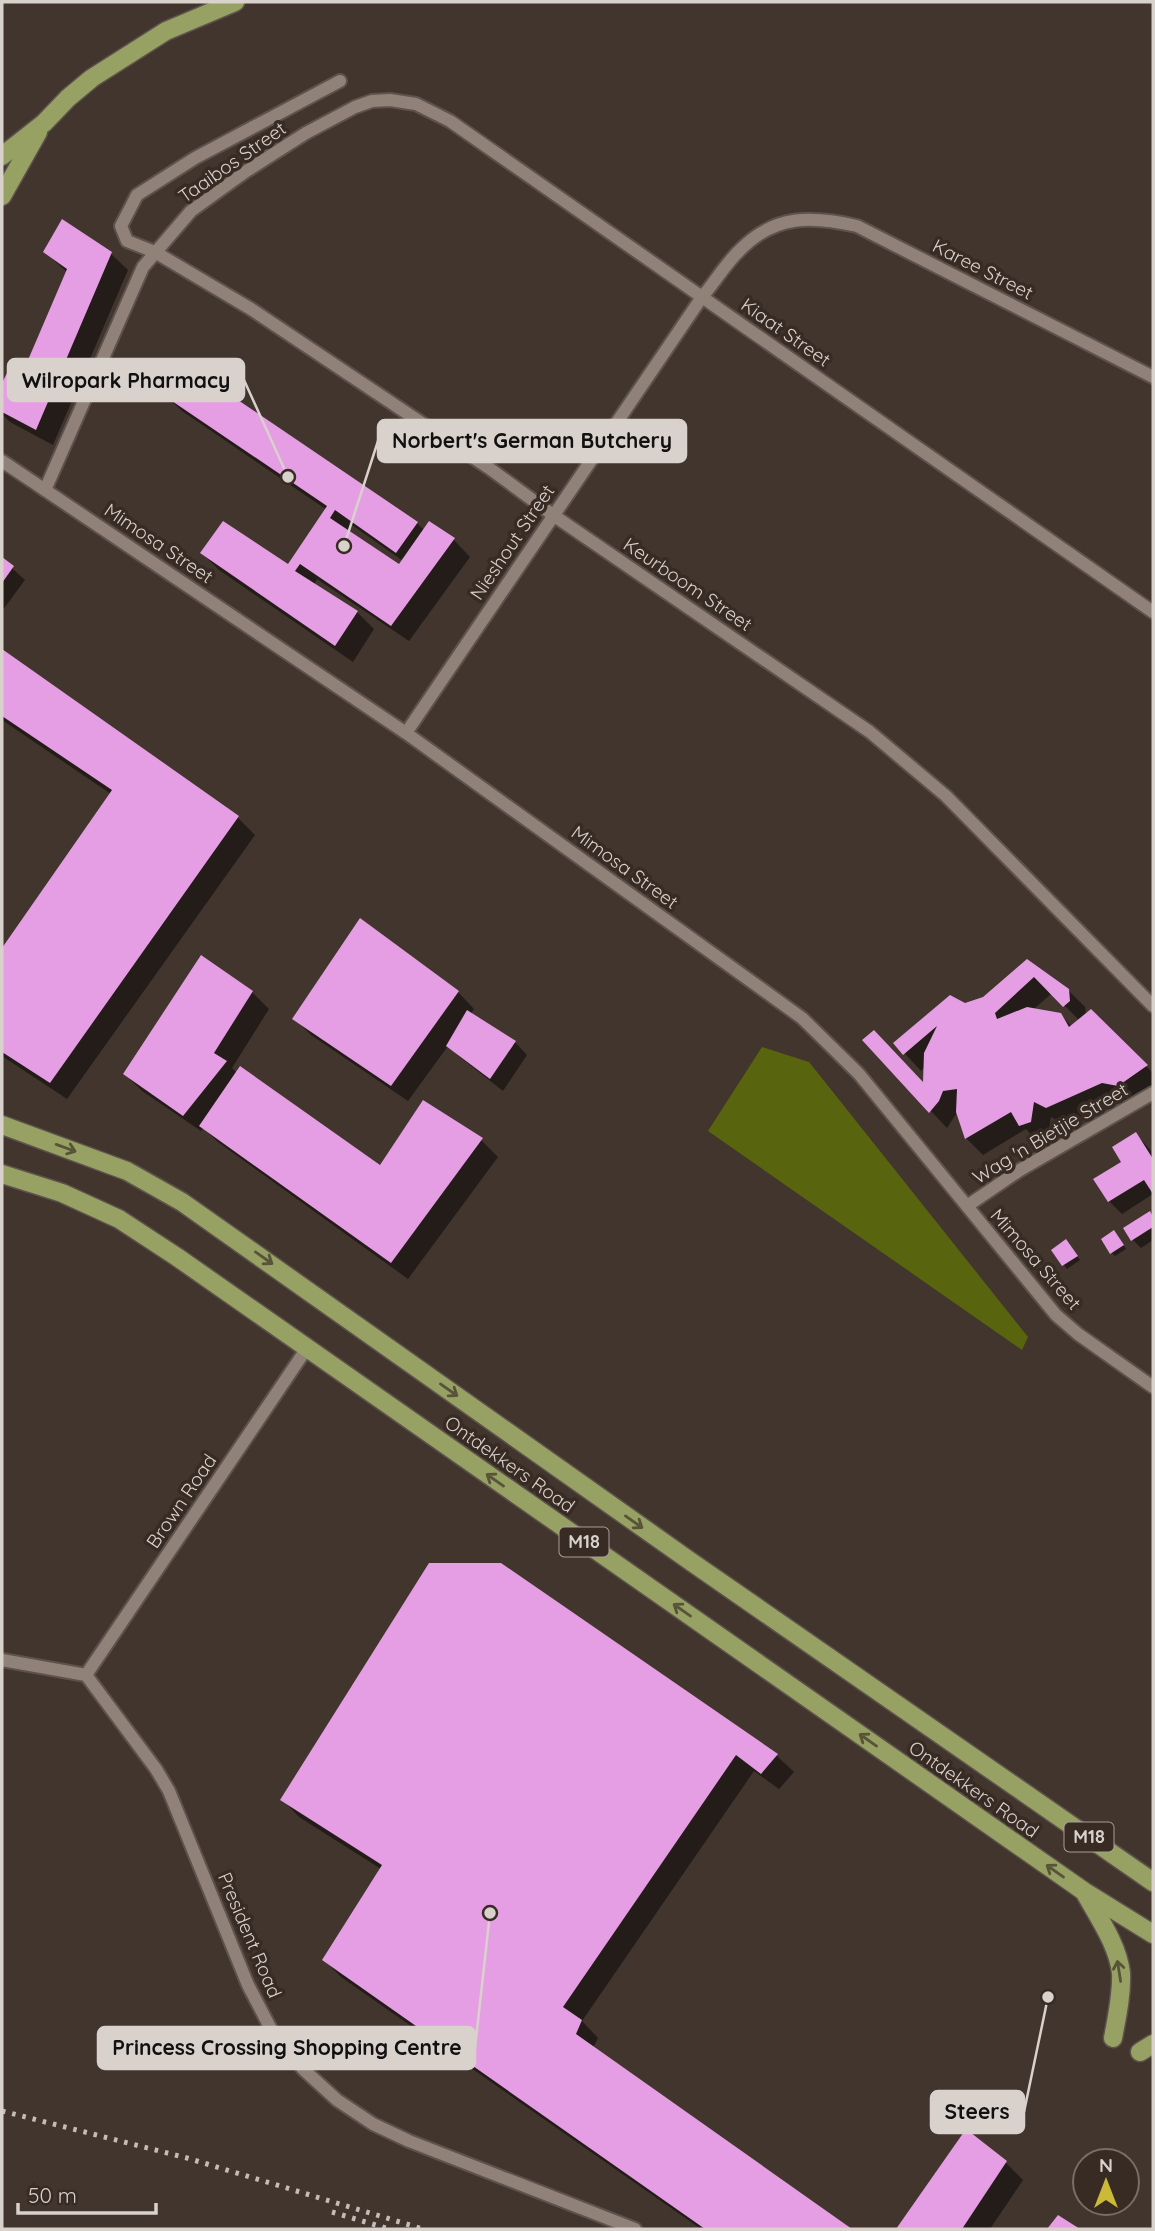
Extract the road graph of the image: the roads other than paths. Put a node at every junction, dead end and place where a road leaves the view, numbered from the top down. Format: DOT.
graph roads {
  1 [pos="235,2"];
  2 [pos="340,81"];
  3 [pos="390,100"];
  4 [pos="44,123"];
  5 [pos="2,154"];
  6 [pos="19,164"];
  7 [pos="2,196"];
  8 [pos="789,221"];
  9 [pos="155,252"];
  10 [pos="702,297"];
  11 [pos="1153,377"];
  12 [pos="2,461"];
  13 [pos="45,490"];
  14 [pos="553,515"];
  15 [pos="1153,612"];
  16 [pos="406,733"];
  17 [pos="1153,1006"];
  18 [pos="1153,1093"];
  19 [pos="2,1125"];
  20 [pos="2,1174"];
  21 [pos="967,1206"];
  22 [pos="307,1348"];
  23 [pos="1153,1387"];
  24 [pos="2,1660"];
  25 [pos="86,1675"];
  26 [pos="1134,1869"];
  27 [pos="1153,1872"];
  28 [pos="1153,1882"];
  29 [pos="1085,1892"];
  30 [pos="1153,1934"];
  31 [pos="1113,2038"];
  32 [pos="635,2229"];
  1 -- 4 [label="main road"];
  2 -- 9 [label="street, Keurboom Street"];
  3 -- 9 [label="street, Taaibos Street"];
  3 -- 10 [label="street, Kiaat Street"];
  4 -- 5 [label="main road"];
  4 -- 6 [label="main road"];
  5 -- 6 [label="street"];
  6 -- 7 [label="main road"];
  8 -- 10 [label="street, Nieshout Street"];
  8 -- 11 [label="street, Karee Street"];
  9 -- 13 [label="street, Taaibos Street"];
  9 -- 14 [label="street, Keurboom Street"];
  10 -- 14 [label="street, Nieshout Street"];
  10 -- 15 [label="street, Kiaat Street"];
  12 -- 13 [label="street, Mimosa Street"];
  13 -- 16 [label="street, Mimosa Street"];
  14 -- 16 [label="street, Nieshout Street"];
  14 -- 17 [label="street, Keurboom Street"];
  16 -- 21 [label="street, Mimosa Street"];
  18 -- 21 [label="street, Wag 'n Bietjie Street"];
  19 -- 26 [label="main road, Ontdekkers Road / M18, one-way"];
  20 -- 22 [label="main road, Ontdekkers Road / M18"];
  21 -- 23 [label="street, Mimosa Street"];
  22 -- 25 [label="street, Brown Road"];
  29 -- 22 [label="main road, Ontdekkers Road / M18, one-way"];
  24 -- 25 [label="street"];
  25 -- 32 [label="street, President Road"];
  26 -- 27 [label="main road"];
  26 -- 28 [label="main road, Ontdekkers Road / M18"];
  29 -- 30 [label="main road, Ontdekkers Road / M18"];
  31 -- 29 [label="main road, one-way"];
}
